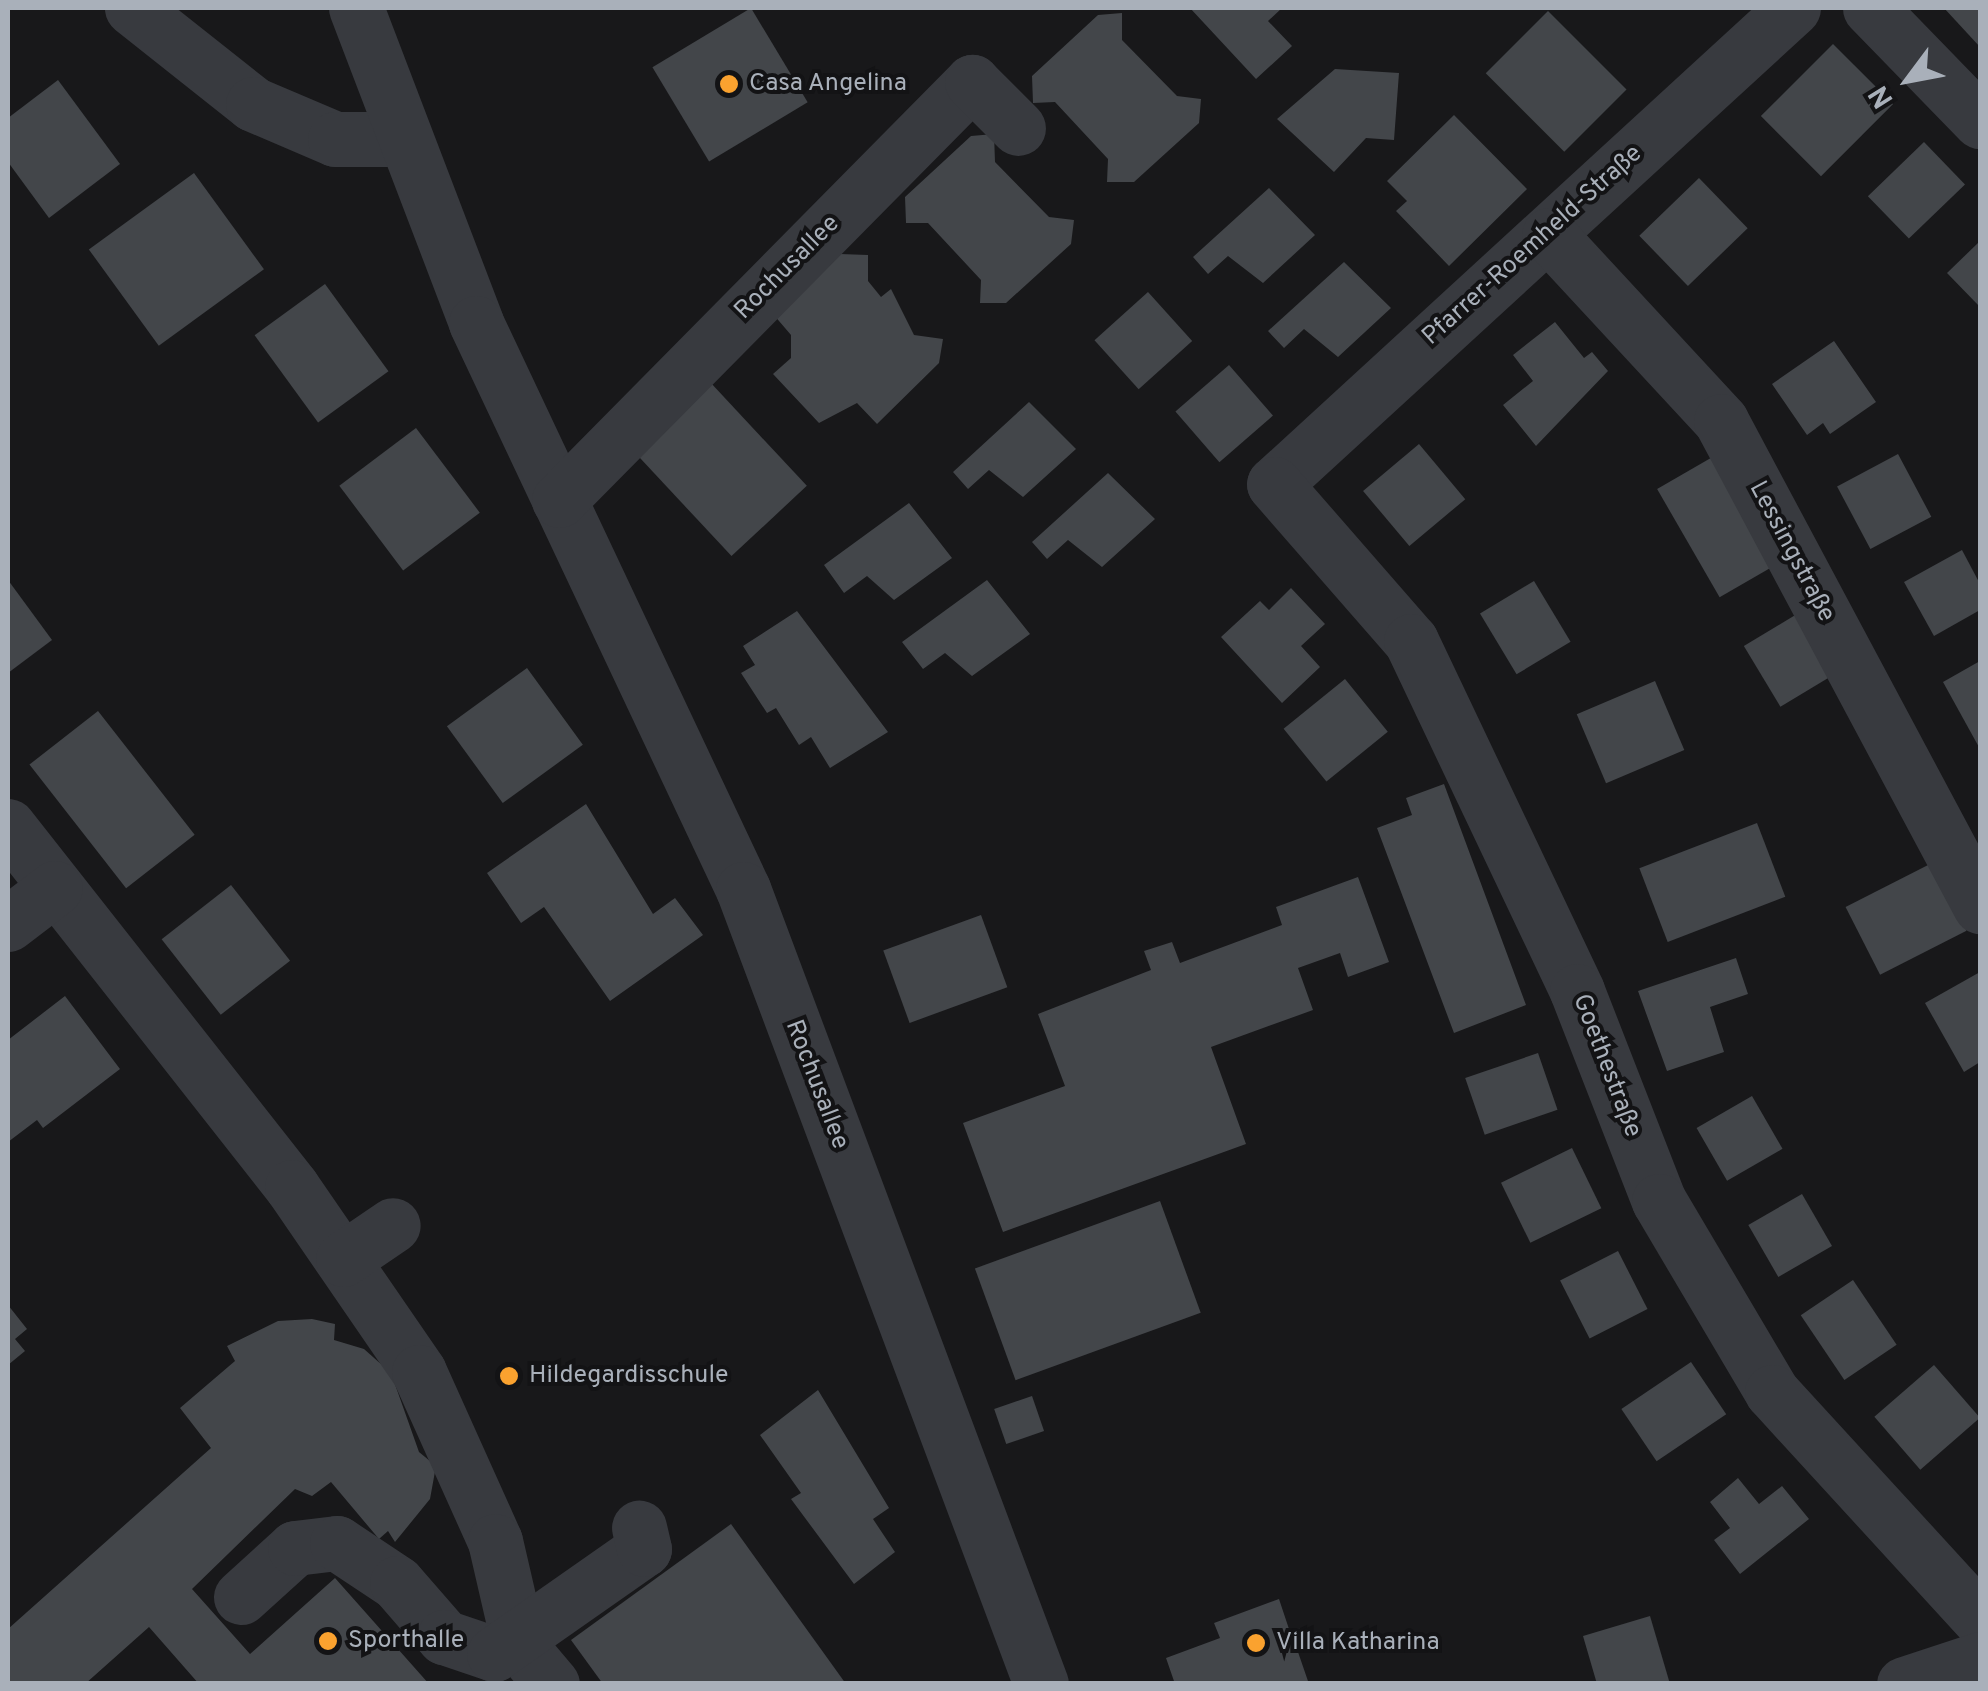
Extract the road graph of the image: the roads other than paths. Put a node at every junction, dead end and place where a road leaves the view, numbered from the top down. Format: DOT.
graph roads {
  1 [pos="132,8"];
  2 [pos="356,8"];
  3 [pos="1792,8"];
  4 [pos="1870,8"];
  5 [pos="1980,121"];
  6 [pos="1018,128"];
  7 [pos="400,139"];
  8 [pos="1550,236"];
  9 [pos="1274,484"];
  10 [pos="559,500"];
  11 [pos="8,826"];
  12 [pos="55,888"];
  13 [pos="1980,906"];
  14 [pos="8,924"];
  15 [pos="393,1225"];
  16 [pos="343,1259"];
  17 [pos="639,1528"];
  18 [pos="241,1597"];
  19 [pos="1980,1620"];
  20 [pos="1980,1659"];
  21 [pos="536,1664"];
  22 [pos="1041,1684"];
  23 [pos="1904,1684"];
  1 -- 7 [label="street"];
  2 -- 7 [label="street, Rochusallee"];
  3 -- 8 [label="street, Pfarrer-Roemheld-Straße"];
  4 -- 5 [label="street"];
  6 -- 10 [label="street, Rochusallee"];
  7 -- 10 [label="street, Rochusallee"];
  8 -- 9 [label="street, Pfarrer-Roemheld-Straße"];
  8 -- 13 [label="street, Lessingstraße"];
  9 -- 19 [label="street, Goethestraße"];
  10 -- 22 [label="street, Rochusallee"];
  11 -- 12 [label="street"];
  12 -- 14 [label="street"];
  12 -- 16 [label="street"];
  15 -- 16 [label="street"];
  16 -- 21 [label="street"];
  17 -- 21 [label="street"];
  18 -- 21 [label="street"];
  20 -- 23 [label="street"];
}
